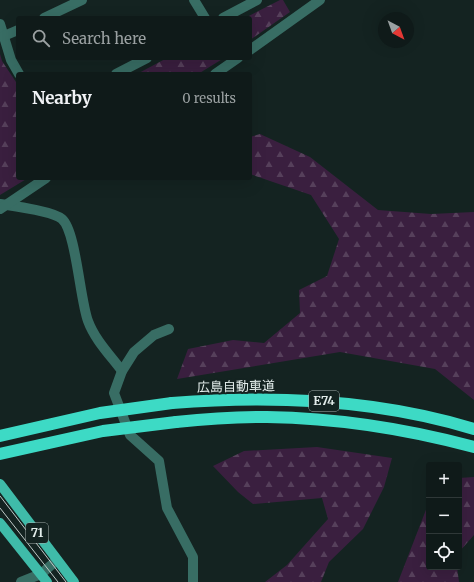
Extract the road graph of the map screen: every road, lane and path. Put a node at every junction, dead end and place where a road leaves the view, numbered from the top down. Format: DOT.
graph roads {
  1 [pos="82,0"];
  2 [pos="194,0"];
  3 [pos="258,0"];
  4 [pos="320,0"];
  5 [pos="48,16"];
  6 [pos="204,16"];
  7 [pos="227,16"];
  8 [pos="0,24"];
  9 [pos="16,31"];
  10 [pos="4,36"];
  11 [pos="252,49"];
  12 [pos="143,60"];
  13 [pos="235,60"];
  14 [pos="18,72"];
  15 [pos="120,72"];
  16 [pos="217,72"];
  17 [pos="43,180"];
  18 [pos="2,206"];
  19 [pos="169,329"];
  20 [pos="122,371"];
  21 [pos="474,428"];
  22 [pos="0,436"];
  23 [pos="474,447"];
  24 [pos="0,454"];
  25 [pos="0,484"];
  26 [pos="0,523"];
  27 [pos="57,560"];
  28 [pos="44,578"];
  29 [pos="22,582"];
  30 [pos="74,582"];
  31 [pos="193,582"];
  1 -- 5 [label="street"];
  2 -- 6 [label="street"];
  3 -- 7 [label="street"];
  4 -- 11 [label="street"];
  8 -- 10 [label="street"];
  9 -- 10 [label="street"];
  10 -- 14 [label="street"];
  12 -- 15 [label="street"];
  13 -- 16 [label="street"];
  17 -- 18 [label="street"];
  18 -- 20 [label="street"];
  19 -- 20 [label="street"];
  20 -- 31 [label="street"];
  21 -- 22 [label="highway, 広島自動車道 / E74, bridge"];
  23 -- 24 [label="highway, E74, bridge"];
  25 -- 27 [label="main road, 71"];
  26 -- 28 [label="main road, 71"];
  27 -- 28 [label="street"];
  27 -- 30 [label="main road, 71"];
  28 -- 29 [label="street"];
}
